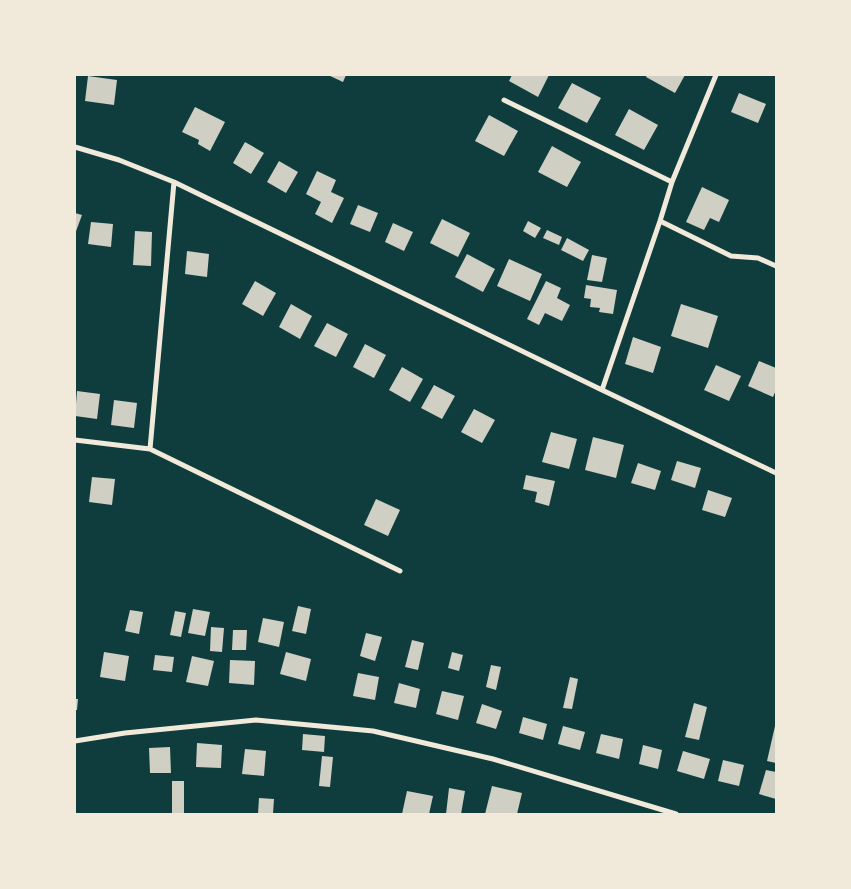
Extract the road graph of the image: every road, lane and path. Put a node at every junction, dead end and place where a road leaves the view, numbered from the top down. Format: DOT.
graph roads {
  1 [pos="716,75"];
  2 [pos="504,100"];
  3 [pos="75,147"];
  4 [pos="174,182"];
  5 [pos="672,182"];
  6 [pos="660,221"];
  7 [pos="776,266"];
  8 [pos="602,390"];
  9 [pos="75,440"];
  10 [pos="150,449"];
  11 [pos="776,473"];
  12 [pos="400,571"];
  13 [pos="75,741"];
  14 [pos="676,814"];
  1 -- 5 [label="street"];
  2 -- 5 [label="street"];
  3 -- 4 [label="street"];
  4 -- 8 [label="street"];
  4 -- 10 [label="street"];
  5 -- 6 [label="street"];
  6 -- 7 [label="street"];
  6 -- 8 [label="street"];
  8 -- 11 [label="street"];
  9 -- 10 [label="street"];
  10 -- 12 [label="street"];
  13 -- 14 [label="street"];
}
